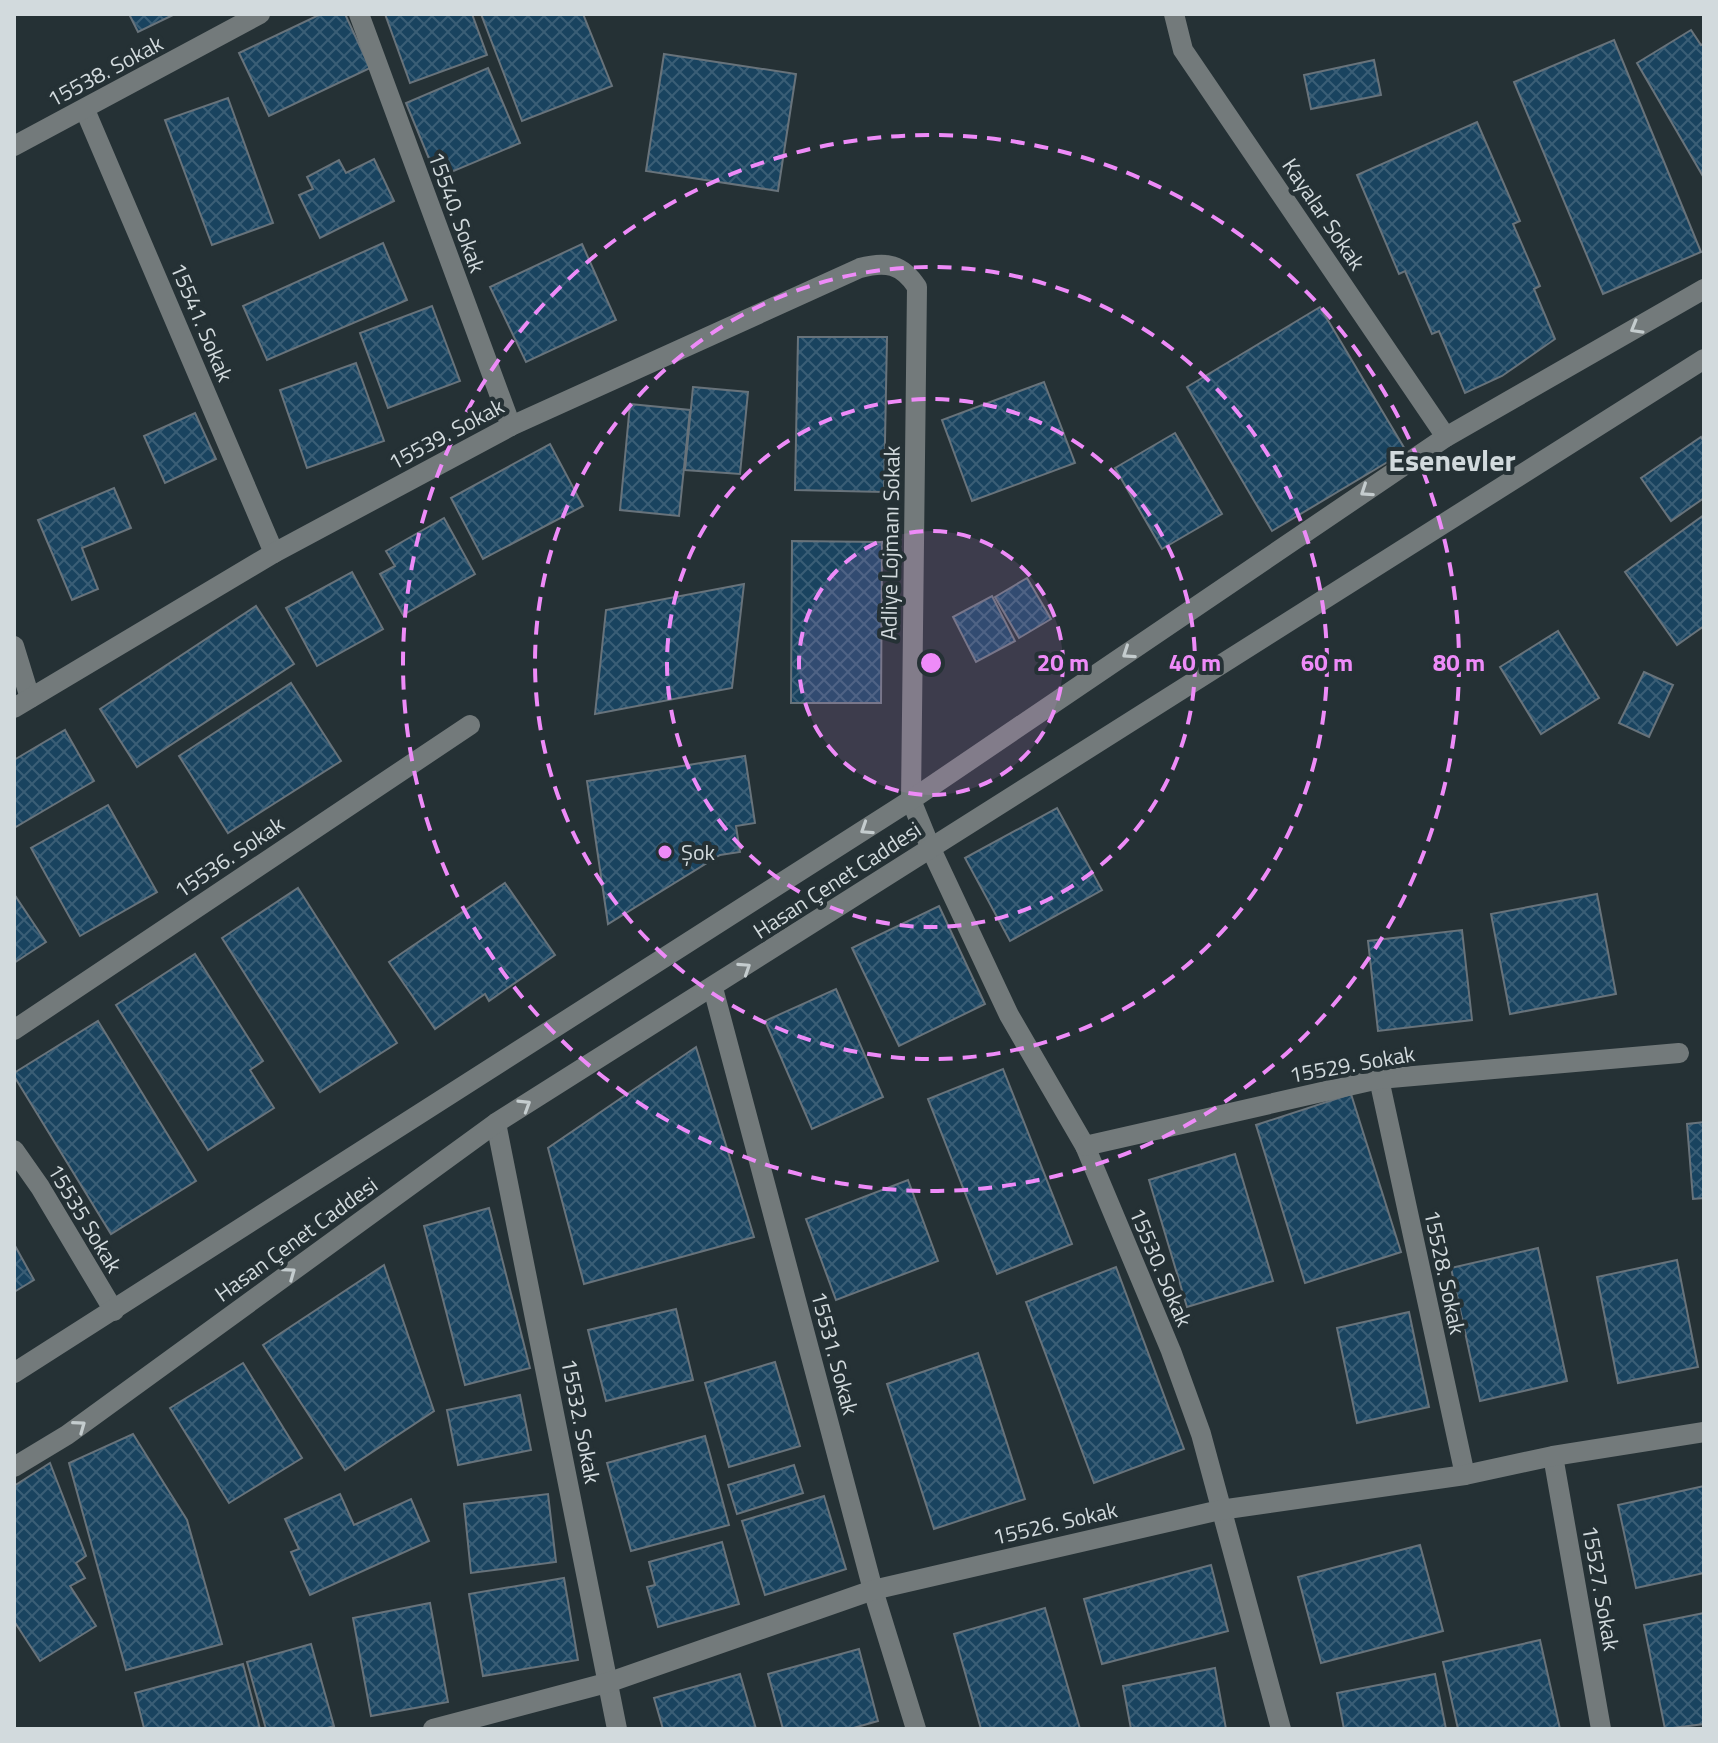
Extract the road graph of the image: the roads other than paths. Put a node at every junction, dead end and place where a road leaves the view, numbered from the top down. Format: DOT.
graph roads {
  1 [pos="260,14"];
  2 [pos="359,14"];
  3 [pos="1174,14"];
  4 [pos="85,110"];
  5 [pos="14,146"];
  6 [pos="917,287"];
  7 [pos="1704,289"];
  8 [pos="1704,359"];
  9 [pos="511,426"];
  10 [pos="1446,437"];
  11 [pos="274,553"];
  12 [pos="14,646"];
  13 [pos="22,703"];
  14 [pos="470,725"];
  15 [pos="911,800"];
  16 [pos="931,849"];
  17 [pos="713,988"];
  18 [pos="14,1030"];
  19 [pos="1679,1053"];
  20 [pos="1379,1079"];
  21 [pos="496,1123"];
  22 [pos="1085,1146"];
  23 [pos="14,1150"];
  24 [pos="114,1311"];
  25 [pos="14,1373"];
  26 [pos="1704,1432"];
  27 [pos="1553,1456"];
  28 [pos="14,1467"];
  29 [pos="1465,1475"];
  30 [pos="1220,1510"];
  31 [pos="873,1590"];
  32 [pos="610,1682"];
  33 [pos="433,1729"];
  34 [pos="617,1729"];
  35 [pos="916,1729"];
  36 [pos="1281,1729"];
  37 [pos="1601,1729"];
  1 -- 4 [label="street, 15538. Sokak"];
  2 -- 9 [label="street, 15540. Sokak"];
  3 -- 10 [label="street, Kayalar Sokak"];
  4 -- 5 [label="street, 15538. Sokak"];
  4 -- 11 [label="street, 15541. Sokak"];
  6 -- 9 [label="street, 15539. Sokak"];
  6 -- 15 [label="street, Adliye Lojmanı Sokak"];
  7 -- 10 [label="street, one-way"];
  8 -- 16 [label="street, Hasan Çenet Caddesi"];
  9 -- 11 [label="street, 15539. Sokak"];
  10 -- 15 [label="street, one-way"];
  11 -- 13 [label="street, 15539. Sokak"];
  12 -- 13 [label="street"];
  14 -- 18 [label="street, 15536. Sokak"];
  15 -- 16 [label="street, 15530. Sokak"];
  15 -- 24 [label="street, one-way"];
  17 -- 16 [label="street, Hasan Çenet Caddesi, one-way"];
  16 -- 22 [label="street, 15530. Sokak"];
  21 -- 17 [label="street, Hasan Çenet Caddesi, one-way"];
  17 -- 31 [label="street, 15531. Sokak"];
  19 -- 20 [label="street, 15529. Sokak"];
  20 -- 22 [label="street, 15529. Sokak"];
  20 -- 29 [label="street, 15528. Sokak"];
  28 -- 21 [label="street, Hasan Çenet Caddesi, one-way"];
  21 -- 32 [label="street, 15532. Sokak"];
  22 -- 30 [label="street, 15530. Sokak"];
  23 -- 24 [label="street, 15535 Sokak"];
  24 -- 25 [label="street"];
  26 -- 27 [label="street, 15526. Sokak"];
  27 -- 29 [label="street, 15526. Sokak"];
  27 -- 37 [label="street, 15527. Sokak"];
  29 -- 30 [label="street, 15526. Sokak"];
  30 -- 31 [label="street, 15526. Sokak"];
  30 -- 36 [label="street, 15530. Sokak"];
  31 -- 32 [label="street, 15526. Sokak"];
  31 -- 35 [label="street, 15531. Sokak"];
  32 -- 33 [label="street, 15526. Sokak"];
  32 -- 34 [label="street, 15532. Sokak"];
}
